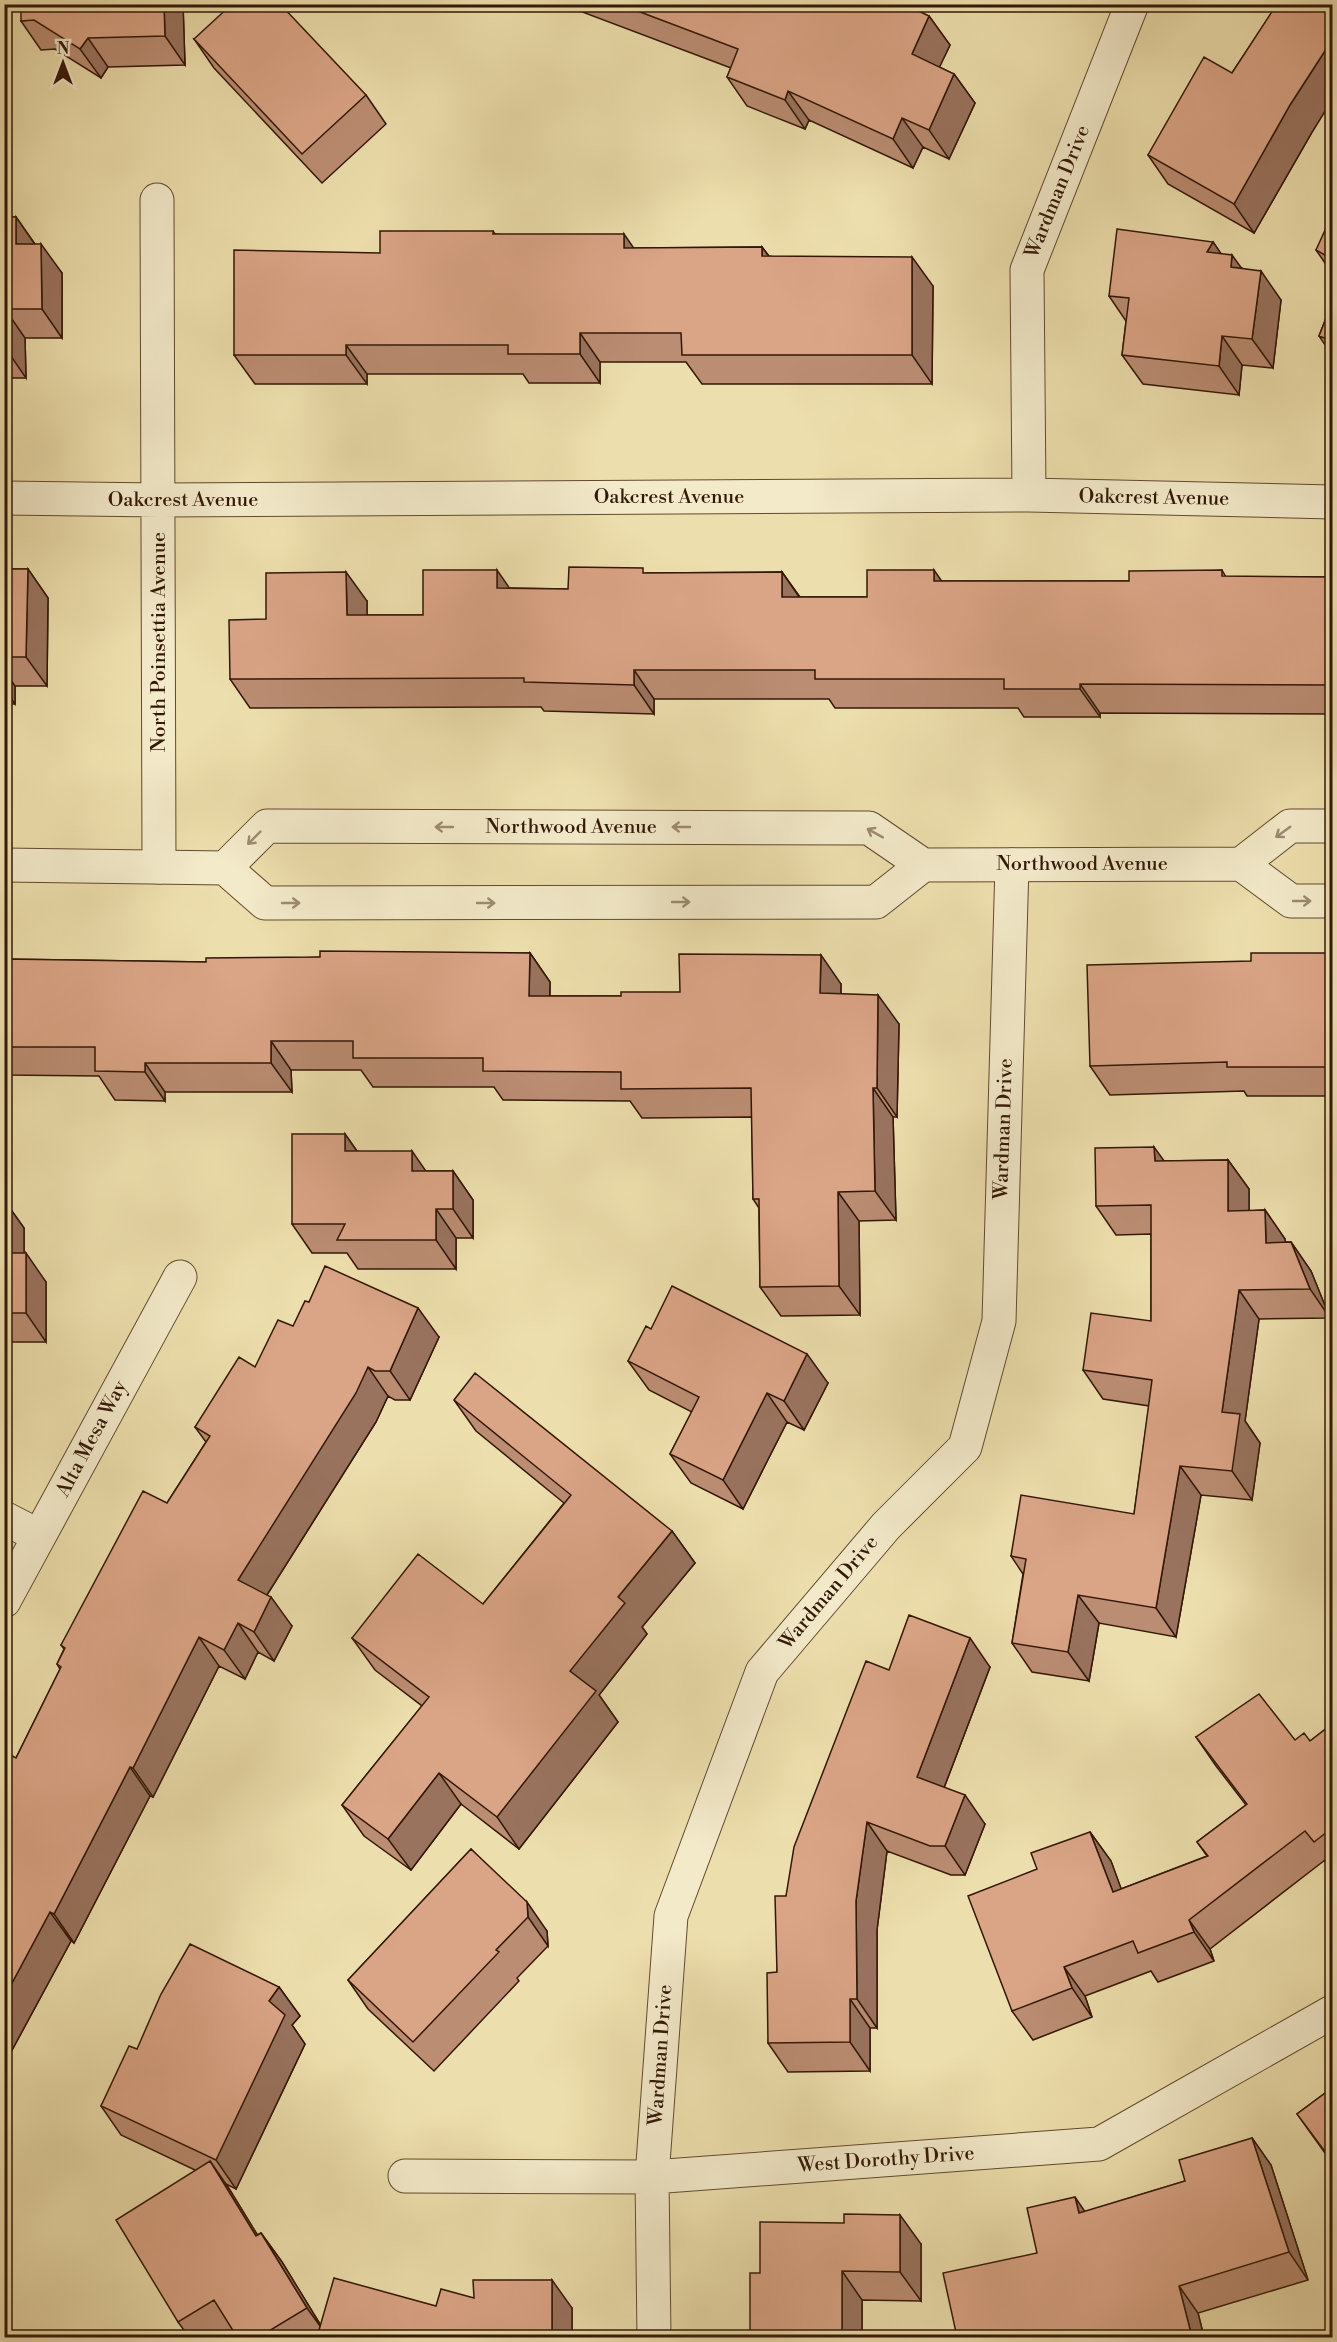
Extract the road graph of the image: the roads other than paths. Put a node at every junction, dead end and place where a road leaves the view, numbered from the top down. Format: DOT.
graph roads {
  1 [pos="1132,4"];
  2 [pos="157,200"];
  3 [pos="1029,495"];
  4 [pos="4,498"];
  5 [pos="159,500"];
  6 [pos="1332,502"];
  7 [pos="1332,826"];
  8 [pos="923,864"];
  9 [pos="1012,864"];
  10 [pos="1241,864"];
  11 [pos="4,865"];
  12 [pos="159,867"];
  13 [pos="225,868"];
  14 [pos="1332,902"];
  15 [pos="180,1277"];
  16 [pos="4,1518"];
  17 [pos="39,1536"];
  18 [pos="4,1601"];
  19 [pos="1332,2012"];
  20 [pos="405,2176"];
  21 [pos="652,2177"];
  22 [pos="654,2337"];
  1 -- 3 [label="street, Wardman Drive"];
  2 -- 5 [label="street, North Poinsettia Avenue"];
  3 -- 5 [label="street, Oakcrest Avenue"];
  3 -- 6 [label="street, Oakcrest Avenue"];
  4 -- 5 [label="street, Oakcrest Avenue"];
  5 -- 12 [label="street, North Poinsettia Avenue"];
  7 -- 10 [label="street, one-way"];
  8 -- 9 [label="street, Northwood Avenue"];
  13 -- 8 [label="street, one-way"];
  8 -- 13 [label="street, Northwood Avenue, one-way"];
  9 -- 10 [label="street, Northwood Avenue"];
  9 -- 21 [label="street, Wardman Drive"];
  10 -- 14 [label="street, one-way"];
  11 -- 12 [label="street"];
  12 -- 13 [label="street"];
  15 -- 17 [label="street, Alta Mesa Way"];
  16 -- 17 [label="street"];
  17 -- 18 [label="street, Alta Mesa Way"];
  19 -- 21 [label="street, West Dorothy Drive"];
  20 -- 21 [label="street, West Dorothy Drive"];
  21 -- 22 [label="street, Wardman Drive"];
}
